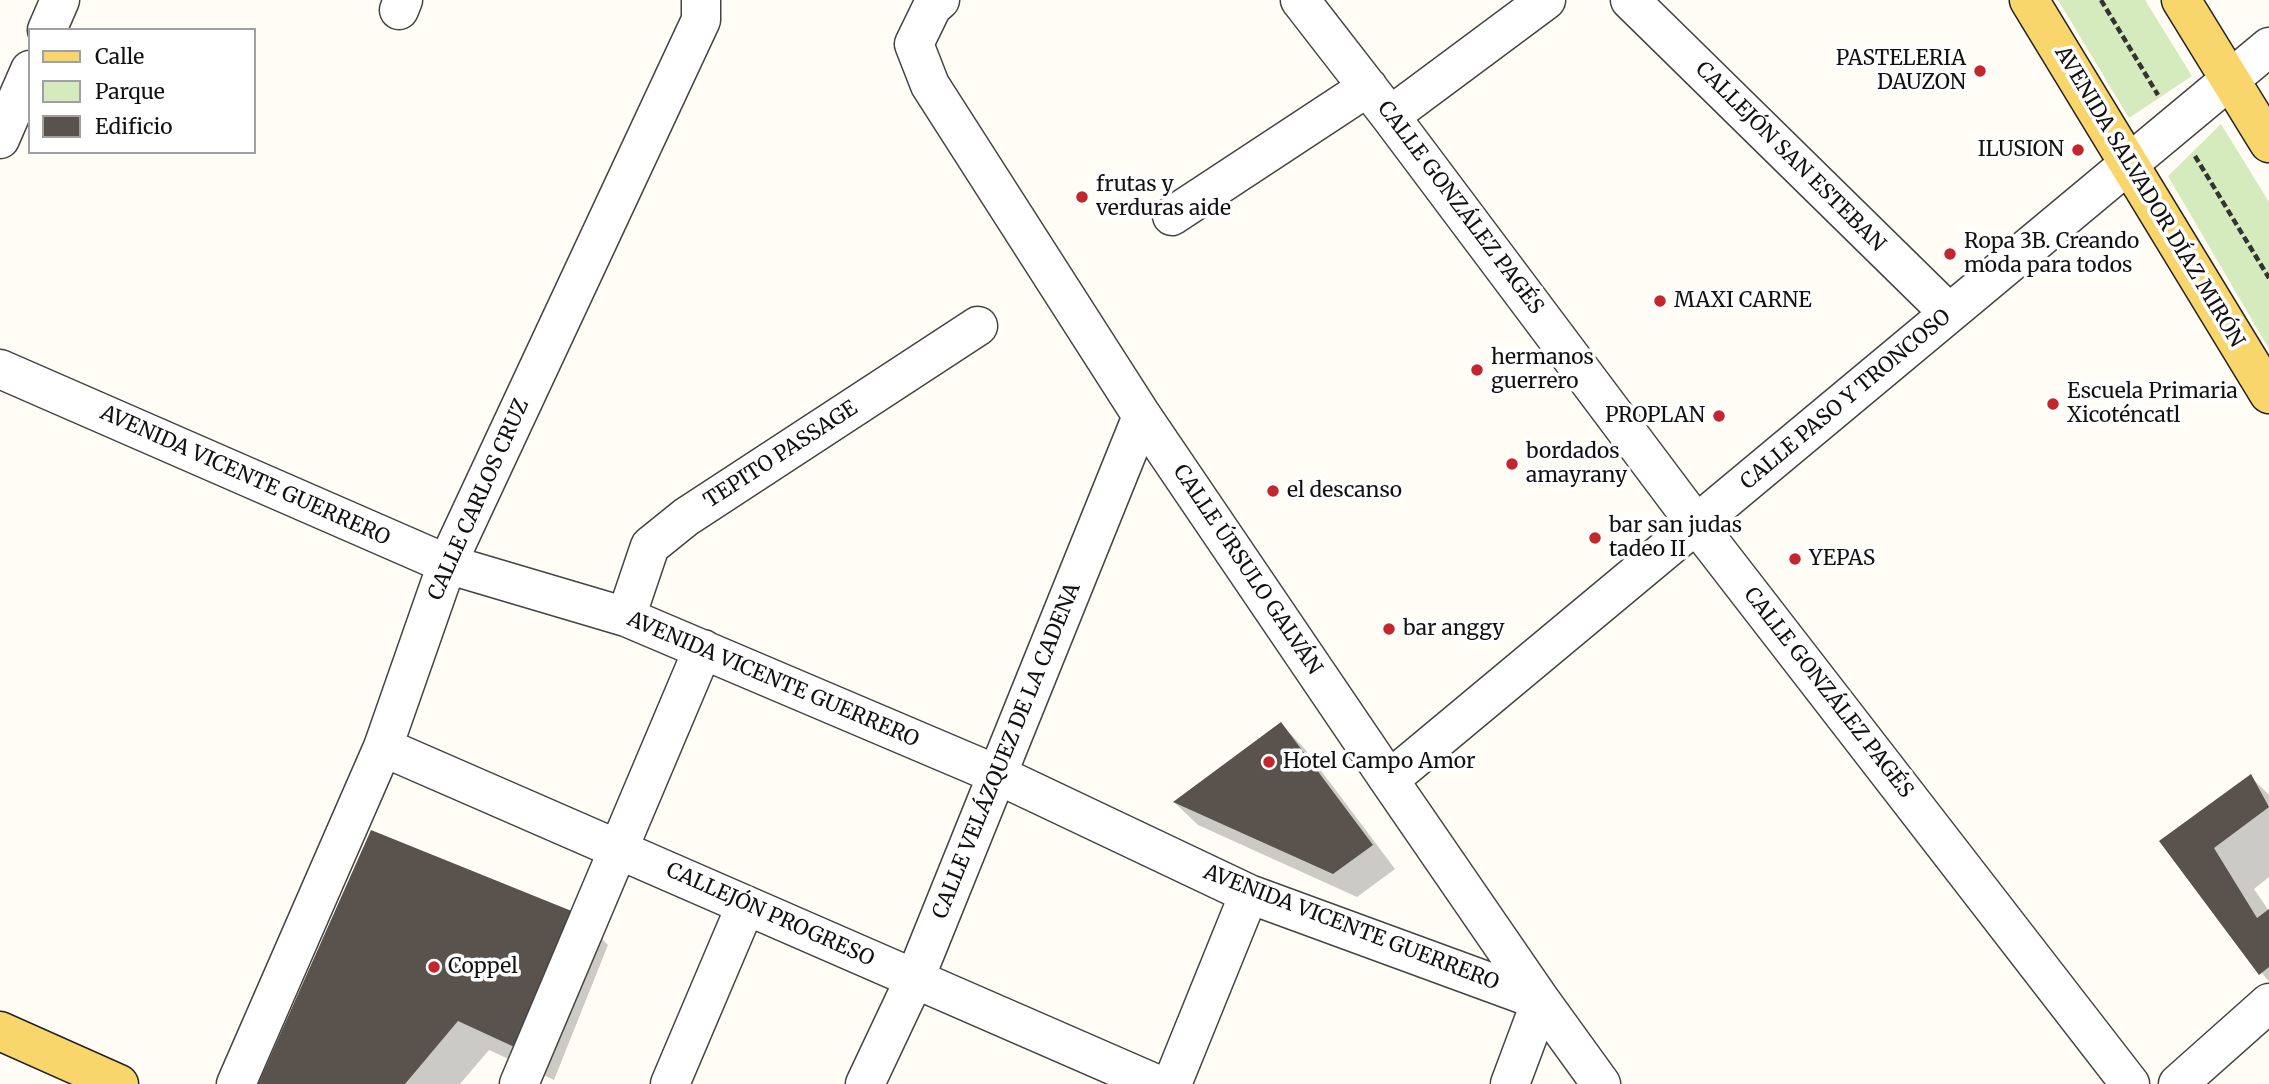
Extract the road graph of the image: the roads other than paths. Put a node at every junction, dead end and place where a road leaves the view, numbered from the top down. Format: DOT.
graph roads {
  1 [pos="60,0"];
  2 [pos="701,0"];
  3 [pos="940,0"];
  4 [pos="1300,0"];
  5 [pos="1546,0"];
  6 [pos="1630,0"];
  7 [pos="2029,0"];
  8 [pos="2181,0"];
  9 [pos="48,28"];
  10 [pos="2269,47"];
  11 [pos="28,75"];
  12 [pos="2230,79"];
  13 [pos="1379,101"];
  14 [pos="0,139"];
  15 [pos="2269,143"];
  16 [pos="2128,163"];
  17 [pos="1172,216"];
  18 [pos="1949,313"];
  19 [pos="978,327"];
  20 [pos="0,369"];
  21 [pos="2269,394"];
  22 [pos="1143,416"];
  23 [pos="1697,525"];
  24 [pos="446,564"];
  25 [pos="626,617"];
  26 [pos="703,649"];
  27 [pos="383,747"];
  28 [pos="998,775"];
  29 [pos="1389,780"];
  30 [pos="618,849"];
  31 [pos="1249,894"];
  32 [pos="746,905"];
  33 [pos="915,978"];
  34 [pos="1541,1001"];
  35 [pos="2269,1003"];
  36 [pos="0,1031"];
  37 [pos="119,1084"];
  38 [pos="236,1084"];
  39 [pos="519,1084"];
  40 [pos="670,1084"];
  41 [pos="866,1084"];
  42 [pos="1156,1084"];
  43 [pos="1172,1084"];
  44 [pos="1510,1084"];
  45 [pos="1601,1084"];
  46 [pos="2130,1084"];
  47 [pos="2178,1084"];
  1 -- 9 [label="street"];
  2 -- 24 [label="street, CALLE CARLOS CRUZ"];
  3 -- 22 [label="street, CALLE ÚRSULO GALVÁN"];
  4 -- 13 [label="street, CALLE GONZÁLEZ PAGÉS"];
  5 -- 13 [label="street"];
  6 -- 18 [label="street, CALLEJÓN SAN ESTEBAN"];
  7 -- 16 [label="main road, AVENIDA SALVADOR DÍAZ MIRÓN"];
  8 -- 12 [label="main road"];
  10 -- 12 [label="street, CALLE PASO Y TRONCOSO"];
  11 -- 14 [label="street"];
  12 -- 15 [label="main road"];
  12 -- 16 [label="street, CALLE PASO Y TRONCOSO"];
  13 -- 17 [label="street"];
  13 -- 23 [label="street, CALLE GONZÁLEZ PAGÉS"];
  16 -- 18 [label="street, CALLE PASO Y TRONCOSO"];
  16 -- 21 [label="main road, AVENIDA SALVADOR DÍAZ MIRÓN"];
  18 -- 23 [label="street, CALLE PASO Y TRONCOSO"];
  19 -- 25 [label="street, TEPITO PASSAGE"];
  20 -- 24 [label="street, AVENIDA VICENTE GUERRERO"];
  22 -- 28 [label="street, CALLE VELÁZQUEZ DE LA CADENA"];
  22 -- 29 [label="street, CALLE ÚRSULO GALVÁN"];
  23 -- 29 [label="street, CALLE PASO Y TRONCOSO"];
  23 -- 46 [label="street, CALLE GONZÁLEZ PAGÉS"];
  24 -- 25 [label="street, AVENIDA VICENTE GUERRERO"];
  24 -- 27 [label="street, CALLE CARLOS CRUZ"];
  25 -- 26 [label="street, AVENIDA VICENTE GUERRERO"];
  26 -- 28 [label="street, AVENIDA VICENTE GUERRERO"];
  26 -- 30 [label="street"];
  27 -- 30 [label="street, CALLEJÓN PROGRESO"];
  27 -- 38 [label="street, CALLE CARLOS CRUZ"];
  28 -- 31 [label="street, AVENIDA VICENTE GUERRERO"];
  28 -- 33 [label="street, CALLE VELÁZQUEZ DE LA CADENA"];
  29 -- 34 [label="street, CALLE ÚRSULO GALVÁN"];
  30 -- 32 [label="street, CALLEJÓN PROGRESO"];
  30 -- 39 [label="street"];
  31 -- 34 [label="street, AVENIDA VICENTE GUERRERO"];
  31 -- 43 [label="street"];
  32 -- 33 [label="street, CALLEJÓN PROGRESO"];
  32 -- 40 [label="street"];
  33 -- 41 [label="street, CALLE VELÁZQUEZ DE LA CADENA"];
  33 -- 42 [label="street, CALLEJÓN PROGRESO"];
  34 -- 44 [label="street"];
  34 -- 45 [label="street, CALLE ÚRSULO GALVÁN"];
  35 -- 47 [label="street"];
  36 -- 37 [label="main road"];
}
